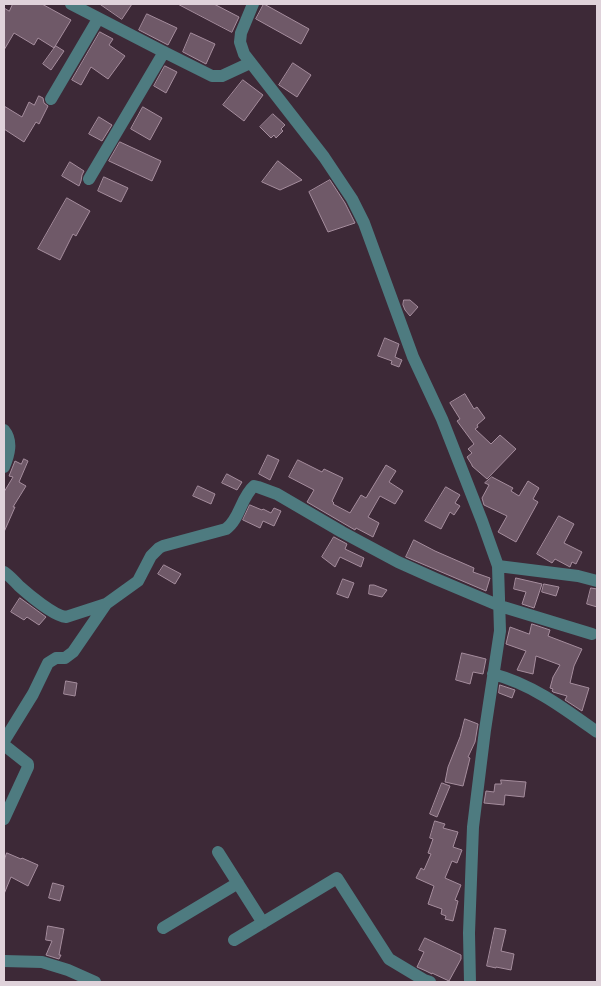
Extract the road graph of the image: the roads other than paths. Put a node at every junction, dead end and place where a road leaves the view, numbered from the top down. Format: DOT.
graph roads {
  1 [pos="71,4"];
  2 [pos="253,4"];
  3 [pos="98,19"];
  4 [pos="164,52"];
  5 [pos="250,63"];
  6 [pos="50,99"];
  7 [pos="89,179"];
  8 [pos="4,430"];
  9 [pos="4,467"];
  10 [pos="498,566"];
  11 [pos="4,572"];
  12 [pos="597,581"];
  13 [pos="106,604"];
  14 [pos="500,606"];
  15 [pos="592,634"];
  16 [pos="493,674"];
  17 [pos="597,732"];
  18 [pos="4,743"];
  19 [pos="4,819"];
  20 [pos="218,852"];
  21 [pos="238,883"];
  22 [pos="263,923"];
  23 [pos="163,928"];
  24 [pos="234,940"];
  25 [pos="4,961"];
  26 [pos="95,982"];
  27 [pos="430,982"];
  28 [pos="470,982"];
  1 -- 3 [label="street"];
  2 -- 5 [label="street"];
  3 -- 4 [label="street"];
  3 -- 6 [label="street"];
  4 -- 5 [label="street"];
  4 -- 7 [label="street"];
  5 -- 10 [label="street"];
  8 -- 9 [label="street"];
  10 -- 12 [label="street"];
  10 -- 14 [label="street"];
  11 -- 13 [label="street"];
  13 -- 14 [label="street"];
  13 -- 18 [label="street"];
  14 -- 15 [label="street"];
  14 -- 16 [label="street"];
  16 -- 17 [label="street"];
  16 -- 28 [label="street"];
  18 -- 19 [label="street"];
  20 -- 21 [label="street"];
  21 -- 22 [label="street"];
  21 -- 23 [label="street"];
  22 -- 24 [label="street"];
  22 -- 27 [label="street"];
  25 -- 26 [label="street"];
}
